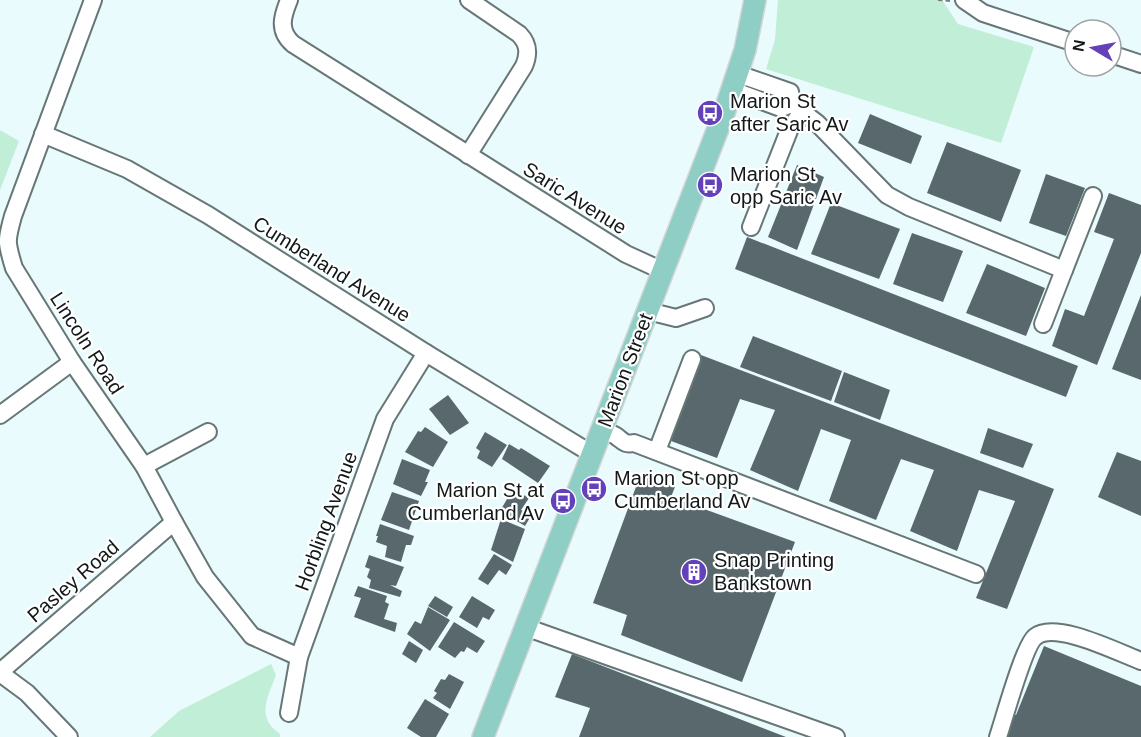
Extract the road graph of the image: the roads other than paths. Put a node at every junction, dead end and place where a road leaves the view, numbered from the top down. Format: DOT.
graph roads {
  1 [pos="93,0"];
  2 [pos="289,0"];
  3 [pos="469,0"];
  4 [pos="755,0"];
  5 [pos="964,0"];
  6 [pos="1063,39"];
  7 [pos="1123,58"];
  8 [pos="1141,64"];
  9 [pos="735,82"];
  10 [pos="797,108"];
  11 [pos="42,134"];
  12 [pos="468,155"];
  13 [pos="1093,196"];
  14 [pos="751,227"];
  15 [pos="3,243"];
  16 [pos="1064,270"];
  17 [pos="663,271"];
  18 [pos="705,308"];
  19 [pos="648,311"];
  20 [pos="1043,324"];
  21 [pos="426,353"];
  22 [pos="692,359"];
  23 [pos="72,362"];
  24 [pos="0,414"];
  25 [pos="208,432"];
  26 [pos="609,433"];
  27 [pos="657,451"];
  28 [pos="592,454"];
  29 [pos="144,466"];
  30 [pos="174,522"];
  31 [pos="976,574"];
  32 [pos="525,627"];
  33 [pos="299,657"];
  34 [pos="1141,661"];
  35 [pos="0,673"];
  36 [pos="289,713"];
  37 [pos="69,737"];
  38 [pos="483,737"];
  39 [pos="836,737"];
  40 [pos="998,737"];
  1 -- 11 [label="street, Lincoln Road"];
  2 -- 12 [label="street, Saric Avenue"];
  3 -- 12 [label="street"];
  4 -- 9 [label="main road, Marion Street"];
  5 -- 6 [label="street"];
  7 -- 8 [label="street"];
  9 -- 10 [label="street"];
  9 -- 17 [label="main road, Marion Street"];
  10 -- 14 [label="street"];
  10 -- 16 [label="street"];
  11 -- 15 [label="street, Lincoln Road"];
  11 -- 21 [label="street, Cumberland Avenue"];
  12 -- 17 [label="street, Saric Avenue"];
  13 -- 16 [label="street"];
  15 -- 23 [label="street, Lincoln Road"];
  16 -- 20 [label="street"];
  17 -- 19 [label="main road, Marion Street"];
  18 -- 19 [label="street"];
  19 -- 26 [label="main road, Marion Street"];
  21 -- 28 [label="street, Cumberland Avenue"];
  21 -- 33 [label="street, Horbling Avenue"];
  22 -- 27 [label="street"];
  23 -- 24 [label="street"];
  23 -- 29 [label="street, Lincoln Road"];
  25 -- 29 [label="street"];
  26 -- 27 [label="street"];
  26 -- 28 [label="main road, Marion Street"];
  27 -- 31 [label="street"];
  28 -- 32 [label="main road, Marion Street"];
  29 -- 30 [label="street, Lincoln Road"];
  30 -- 33 [label="street, Lincoln Road"];
  30 -- 35 [label="street, Pasley Road"];
  32 -- 38 [label="main road, Marion Street"];
  32 -- 39 [label="street"];
  33 -- 36 [label="street, Horbling Avenue"];
  34 -- 40 [label="street"];
  35 -- 37 [label="street"];
}
